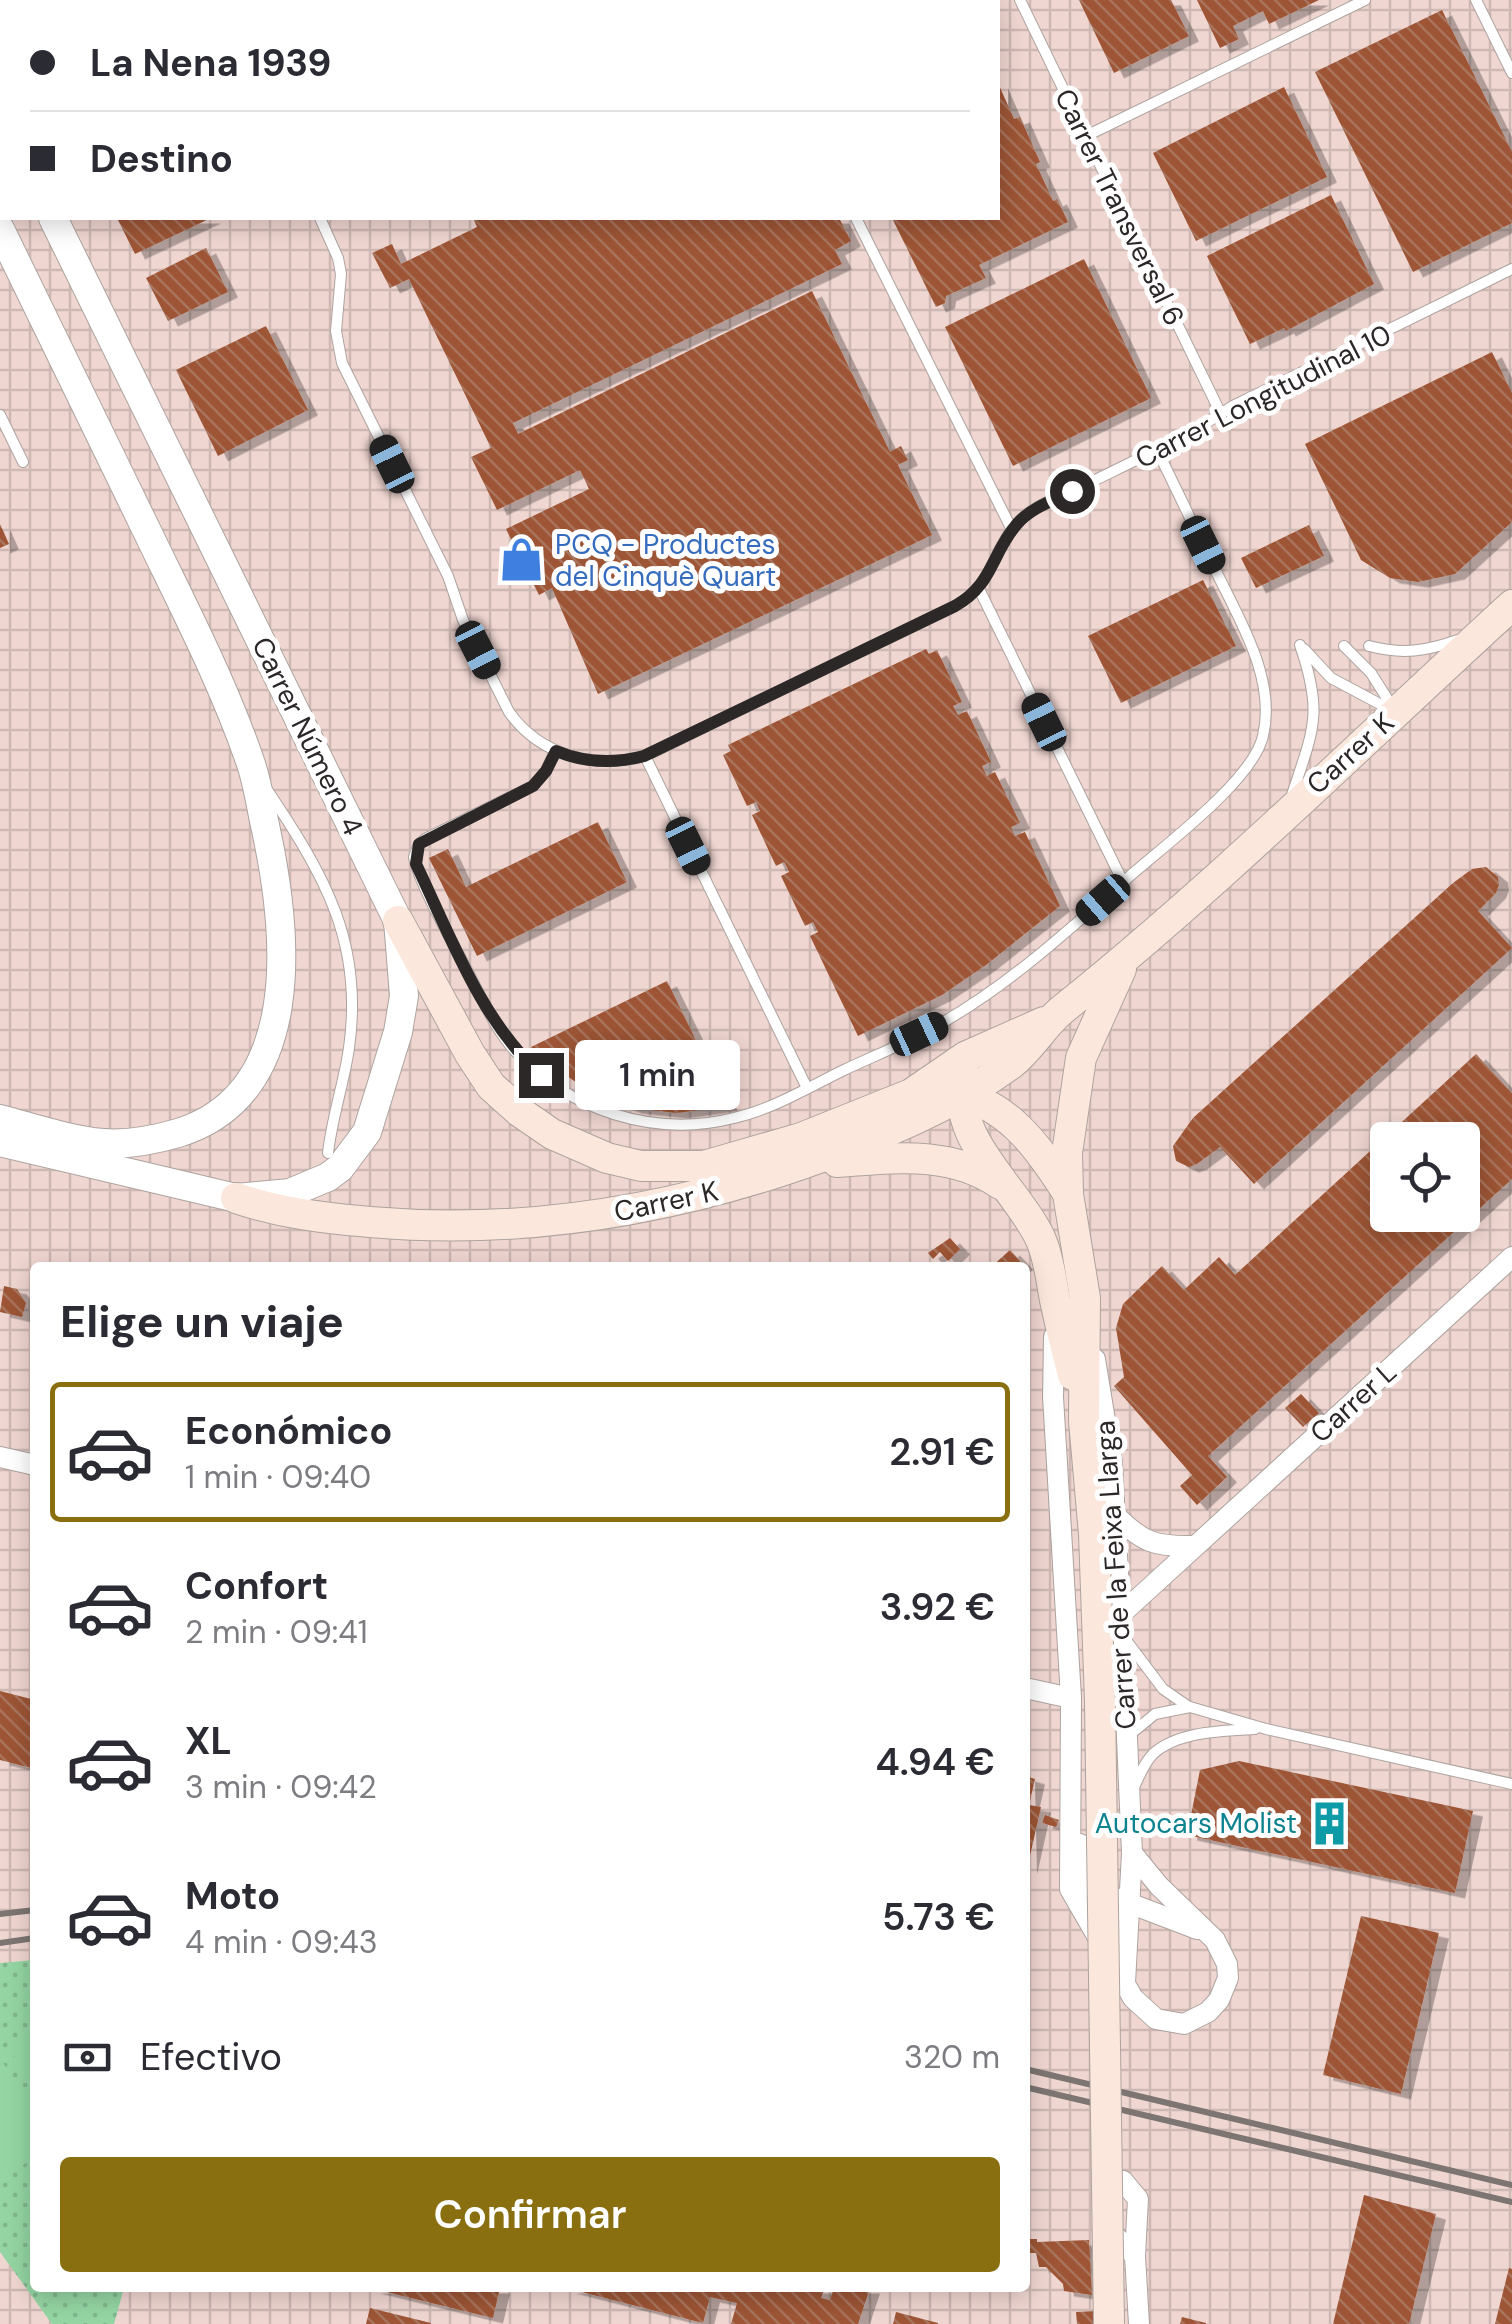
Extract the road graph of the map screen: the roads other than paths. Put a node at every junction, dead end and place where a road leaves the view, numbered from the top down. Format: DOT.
graph roads {
  1 [pos="1020,0"];
  2 [pos="1366,0"];
  3 [pos="1476,0"];
  4 [pos="1512,72"];
  5 [pos="1086,136"];
  6 [pos="55,220"];
  7 [pos="321,220"];
  8 [pos="857,220"];
  9 [pos="0,229"];
  10 [pos="1512,269"];
  11 [pos="1221,414"];
  12 [pos="0,415"];
  13 [pos="1157,450"];
  14 [pos="24,462"];
  15 [pos="1012,530"];
  16 [pos="979,590"];
  17 [pos="1512,605"];
  18 [pos="1482,632"];
  19 [pos="1344,646"];
  20 [pos="1370,646"];
  21 [pos="1395,712"];
  22 [pos="556,751"];
  23 [pos="644,756"];
  24 [pos="252,766"];
  25 [pos="1286,812"];
  26 [pos="1123,882"];
  27 [pos="398,920"];
  28 [pos="1126,958"];
  29 [pos="1051,1019"];
  30 [pos="1003,1041"];
  31 [pos="807,1088"];
  32 [pos="911,1094"];
  33 [pos="962,1094"];
  34 [pos="0,1119"];
  35 [pos="0,1142"];
  36 [pos="328,1153"];
  37 [pos="804,1164"];
  38 [pos="1068,1194"];
  39 [pos="236,1198"];
  40 [pos="1021,1203"];
  41 [pos="1512,1257"];
  42 [pos="1070,1299"];
  43 [pos="0,1456"];
  44 [pos="30,1464"];
  45 [pos="1104,1524"];
  46 [pos="1194,1546"];
  47 [pos="1120,1623"];
  48 [pos="1030,1689"];
  49 [pos="1071,1698"];
  50 [pos="1190,1708"];
  51 [pos="1266,1729"];
  52 [pos="1126,1738"];
  53 [pos="1512,1784"];
  54 [pos="1129,1800"];
  55 [pos="1132,1853"];
  56 [pos="1130,1905"];
  57 [pos="1214,1940"];
  58 [pos="1125,1985"];
  59 [pos="1135,2256"];
  60 [pos="1109,2324"];
  61 [pos="1139,2324"];
  1 -- 5 [label="lane, Carrer Transversal 6"];
  2 -- 5 [label="lane"];
  3 -- 4 [label="lane"];
  5 -- 11 [label="lane, Carrer Transversal 6"];
  6 -- 27 [label="street, Carrer Número 4"];
  7 -- 22 [label="lane"];
  8 -- 15 [label="lane"];
  9 -- 24 [label="street, Carrer Número 4"];
  10 -- 11 [label="lane, Carrer Longitudinal 10"];
  11 -- 13 [label="lane, Carrer Longitudinal 10"];
  12 -- 14 [label="lane"];
  13 -- 15 [label="lane, Carrer Longitudinal 10"];
  13 -- 26 [label="lane"];
  15 -- 16 [label="lane, Carrer Longitudinal 10"];
  16 -- 23 [label="lane"];
  16 -- 26 [label="lane"];
  17 -- 18 [label="main road, Carrer K"];
  18 -- 20 [label="lane"];
  18 -- 21 [label="main road, Carrer K"];
  19 -- 21 [label="lane"];
  21 -- 25 [label="main road, Carrer K"];
  21 -- 25 [label="lane"];
  22 -- 23 [label="lane"];
  22 -- 31 [label="lane"];
  23 -- 31 [label="lane"];
  24 -- 34 [label="street, Carrer Número 4"];
  24 -- 36 [label="lane"];
  25 -- 28 [label="main road, Carrer K"];
  26 -- 31 [label="lane"];
  27 -- 32 [label="main road, Carrer K"];
  27 -- 39 [label="street, Carrer Número 4"];
  28 -- 29 [label="main road, Carrer K"];
  28 -- 38 [label="main road, Carrer de la Feixa Llarga"];
  29 -- 30 [label="main road, Carrer K"];
  29 -- 33 [label="main road, Carrer K"];
  30 -- 32 [label="main road, Carrer K"];
  30 -- 33 [label="main road"];
  32 -- 33 [label="main road, Carrer de la Feixa Llarga"];
  33 -- 37 [label="main road, Carrer K"];
  33 -- 38 [label="main road, Carrer de la Feixa Llarga"];
  33 -- 40 [label="main road, Carrer de la Feixa Llarga"];
  35 -- 39 [label="street, Carrer Número 4"];
  37 -- 39 [label="main road, Carrer K"];
  37 -- 40 [label="main road, Carrer de la Feixa Llarga"];
  38 -- 42 [label="main road, Carrer de la Feixa Llarga"];
  40 -- 42 [label="main road, Carrer de la Feixa Llarga"];
  41 -- 46 [label="street, Carrer L"];
  42 -- 45 [label="main road, Carrer de la Feixa Llarga"];
  42 -- 45 [label="street, Carrer de la Feixa Llarga"];
  42 -- 49 [label="street, Carrer de la Feixa Llarga"];
  43 -- 44 [label="street"];
  45 -- 46 [label="street"];
  45 -- 47 [label="street, Carrer de la Feixa Llarga"];
  45 -- 60 [label="main road, Carrer de la Feixa Llarga, bridge"];
  46 -- 47 [label="street, Carrer L"];
  47 -- 50 [label="lane"];
  47 -- 52 [label="street, Carrer de la Feixa Llarga"];
  48 -- 49 [label="street"];
  49 -- 56 [label="street, Carrer de la Feixa Llarga"];
  49 -- 58 [label="street, Carrer de la Feixa Llarga"];
  50 -- 51 [label="lane"];
  50 -- 52 [label="lane"];
  51 -- 53 [label="lane"];
  51 -- 54 [label="lane"];
  52 -- 54 [label="street, Carrer de la Feixa Llarga"];
  54 -- 55 [label="street, Carrer de la Feixa Llarga"];
  55 -- 56 [label="street, Carrer de la Feixa Llarga"];
  55 -- 57 [label="street, Carrer de la Feixa Llarga"];
  56 -- 57 [label="street, Carrer de la Feixa Llarga"];
  56 -- 58 [label="street, Carrer de la Feixa Llarga"];
  57 -- 58 [label="street, Carrer de la Feixa Llarga"];
  59 -- 61 [label="street"];
}
